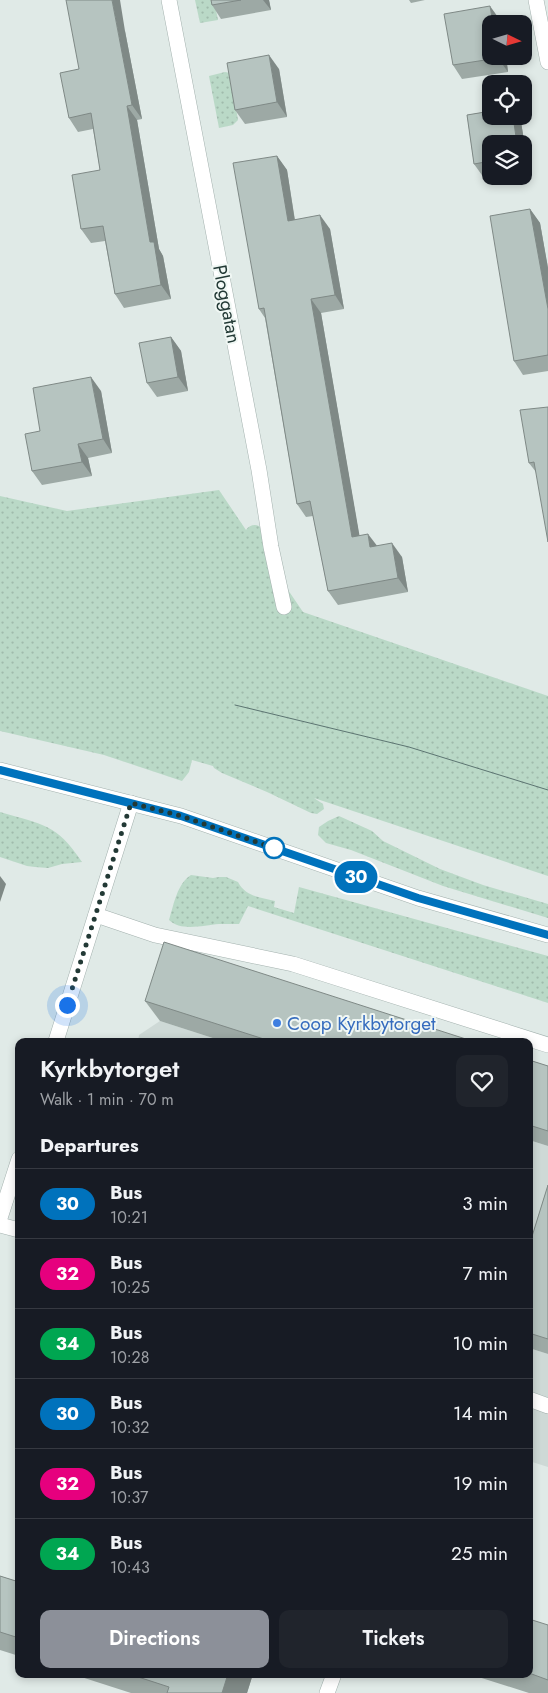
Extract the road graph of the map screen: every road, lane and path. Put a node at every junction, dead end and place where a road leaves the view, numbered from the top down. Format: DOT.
graph roads {
  1 [pos="169,0"];
  2 [pos="536,0"];
  3 [pos="548,62"];
  4 [pos="284,607"];
  5 [pos="0,770"];
  6 [pos="131,803"];
  7 [pos="96,915"];
  8 [pos="548,935"];
  9 [pos="57,1038"];
  10 [pos="526,1038"];
  11 [pos="533,1040"];
  12 [pos="548,1045"];
  13 [pos="15,1171"];
  14 [pos="0,1218"];
  15 [pos="0,1226"];
  16 [pos="15,1229"];
  17 [pos="533,1400"];
  18 [pos="548,1406"];
  19 [pos="333,1678"];
  20 [pos="328,1693"];
  1 -- 4 [label="street, Ploggatan"];
  2 -- 3 [label="street"];
  5 -- 6 [label="street"];
  6 -- 7 [label="street"];
  6 -- 8 [label="street"];
  7 -- 9 [label="street"];
  7 -- 10 [label="street"];
  11 -- 12 [label="street"];
  13 -- 14 [label="street"];
  15 -- 16 [label="street"];
  17 -- 18 [label="street"];
  19 -- 20 [label="street"];
}
